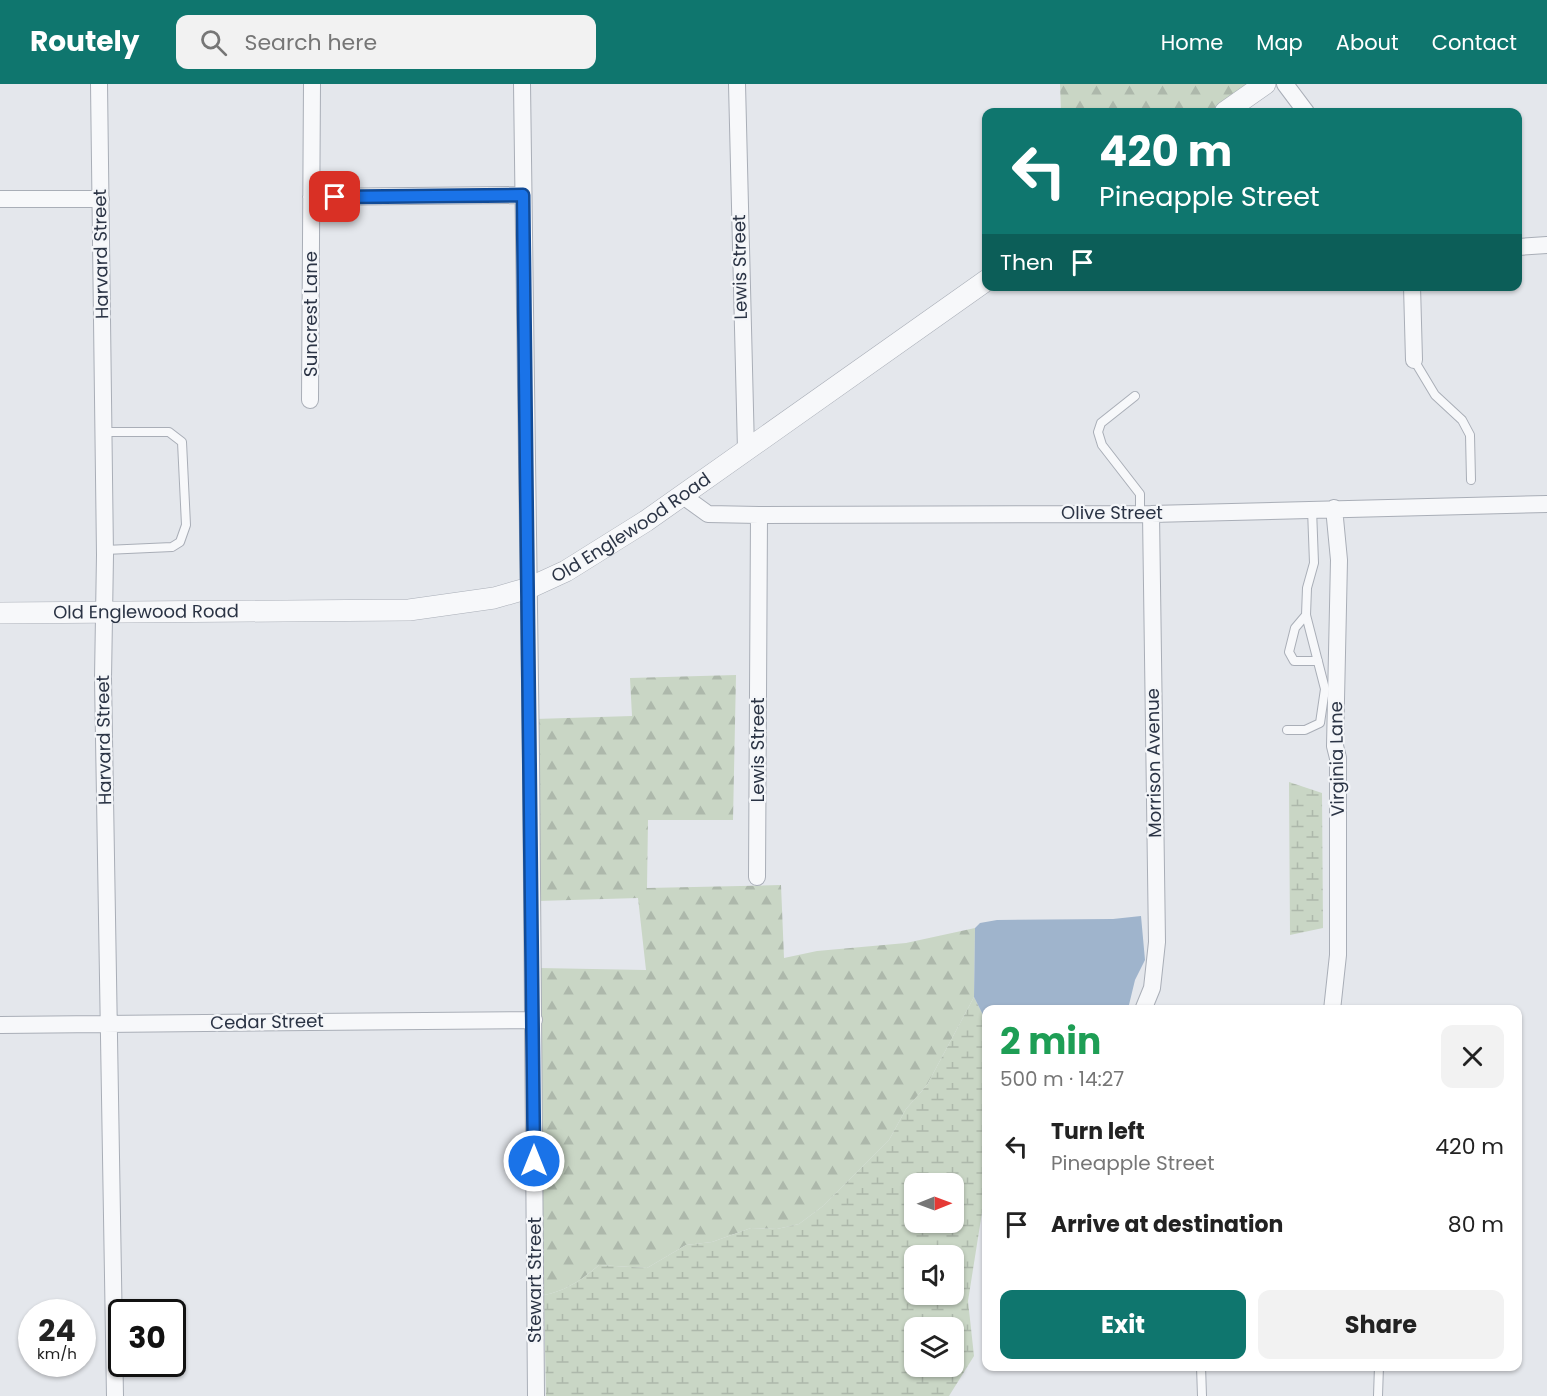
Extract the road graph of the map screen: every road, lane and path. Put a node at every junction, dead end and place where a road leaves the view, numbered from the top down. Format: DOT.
graph roads {
  1 [pos="99,84"];
  2 [pos="312,84"];
  3 [pos="522,84"];
  4 [pos="737,84"];
  5 [pos="1265,84"];
  6 [pos="1285,84"];
  7 [pos="1231,108"];
  8 [pos="1303,108"];
  9 [pos="523,195"];
  10 [pos="311,197"];
  11 [pos="0,199"];
  12 [pos="100,200"];
  13 [pos="1547,245"];
  14 [pos="1522,247"];
  15 [pos="982,284"];
  16 [pos="1412,291"];
  17 [pos="1414,360"];
  18 [pos="1135,396"];
  19 [pos="310,400"];
  20 [pos="104,432"];
  21 [pos="746,450"];
  22 [pos="1471,480"];
  23 [pos="683,496"];
  24 [pos="1547,504"];
  25 [pos="1334,508"];
  26 [pos="1311,509"];
  27 [pos="1146,514"];
  28 [pos="759,515"];
  29 [pos="105,550"];
  30 [pos="528,588"];
  31 [pos="104,612"];
  32 [pos="0,613"];
  33 [pos="1306,615"];
  34 [pos="1318,661"];
  35 [pos="1287,730"];
  36 [pos="757,877"];
  37 [pos="1145,1005"];
  38 [pos="1333,1005"];
  39 [pos="534,1020"];
  40 [pos="0,1025"];
  41 [pos="108,1025"];
  42 [pos="1201,1371"];
  43 [pos="1379,1371"];
  44 [pos="115,1396"];
  45 [pos="536,1396"];
  46 [pos="1202,1396"];
  47 [pos="1378,1396"];
  1 -- 12 [label="street, Harvard Street"];
  2 -- 10 [label="street, Suncrest Lane"];
  3 -- 9 [label="street, Stewart Street"];
  4 -- 21 [label="street, Lewis Street"];
  5 -- 7 [label="street"];
  6 -- 8 [label="street"];
  9 -- 10 [label="street"];
  9 -- 30 [label="street, Stewart Street"];
  10 -- 19 [label="street, Suncrest Lane"];
  11 -- 12 [label="street"];
  12 -- 20 [label="street, Harvard Street"];
  13 -- 14 [label="street"];
  15 -- 21 [label="street, Old Englewood Road"];
  16 -- 17 [label="street"];
  17 -- 22 [label="lane"];
  18 -- 27 [label="lane"];
  20 -- 29 [label="street, Harvard Street"];
  20 -- 29 [label="lane"];
  21 -- 23 [label="street, Old Englewood Road"];
  23 -- 28 [label="street, Olive Street"];
  23 -- 30 [label="street, Old Englewood Road"];
  24 -- 25 [label="street, Olive Street"];
  25 -- 26 [label="street, Olive Street"];
  25 -- 38 [label="street, Virginia Lane"];
  26 -- 27 [label="street, Olive Street"];
  26 -- 33 [label="lane"];
  27 -- 28 [label="street, Olive Street"];
  27 -- 37 [label="street, Morrison Avenue"];
  28 -- 36 [label="street, Lewis Street"];
  29 -- 31 [label="street, Harvard Street"];
  30 -- 31 [label="street, Old Englewood Road"];
  30 -- 39 [label="street, Stewart Street"];
  31 -- 32 [label="street, Old Englewood Road"];
  31 -- 41 [label="street, Harvard Street"];
  33 -- 34 [label="lane"];
  33 -- 34 [label="lane"];
  34 -- 35 [label="lane"];
  39 -- 41 [label="street, Cedar Street"];
  39 -- 45 [label="street, Stewart Street"];
  40 -- 41 [label="street, Cedar Street"];
  41 -- 44 [label="street, Harvard Street"];
  42 -- 46 [label="lane"];
  43 -- 47 [label="lane"];
}
